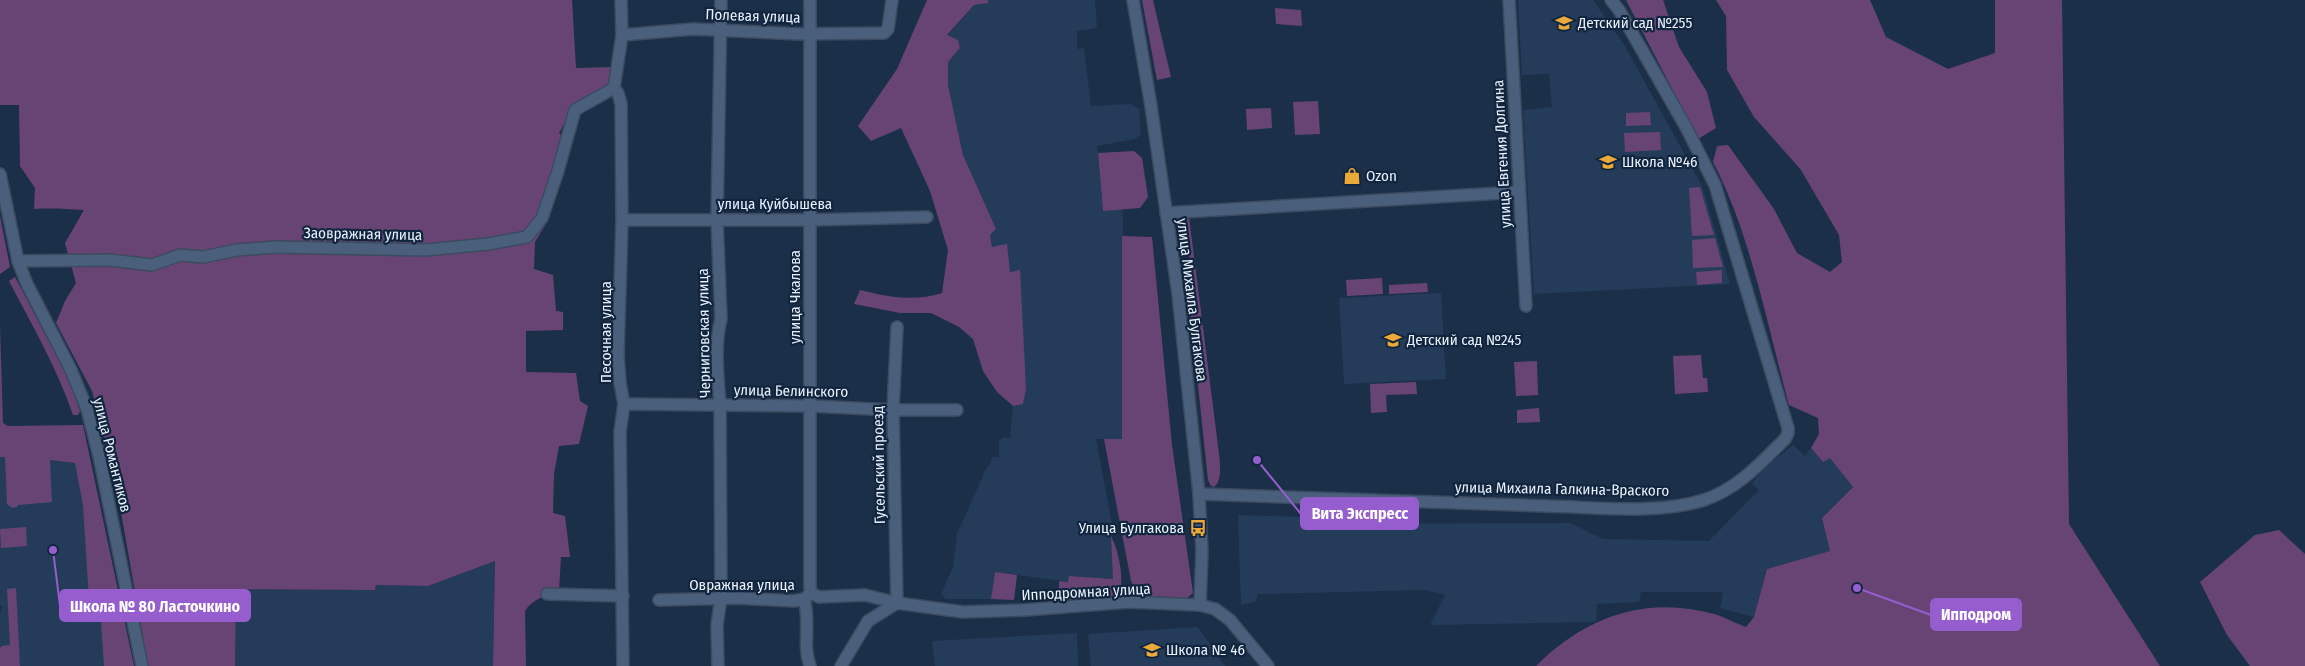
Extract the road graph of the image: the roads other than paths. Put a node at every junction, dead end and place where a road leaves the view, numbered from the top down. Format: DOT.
graph roads {
  1 [pos="621,0"];
  2 [pos="721,0"];
  3 [pos="810,0"];
  4 [pos="892,0"];
  5 [pos="1133,0"];
  6 [pos="1509,0"];
  7 [pos="1611,0"];
  8 [pos="722,30"];
  9 [pos="809,33"];
  10 [pos="622,35"];
  11 [pos="614,88"];
  12 [pos="1,181"];
  13 [pos="1520,192"];
  14 [pos="1166,213"];
  15 [pos="927,217"];
  16 [pos="717,219"];
  17 [pos="622,220"];
  18 [pos="810,220"];
  19 [pos="18,261"];
  20 [pos="1526,306"];
  21 [pos="896,327"];
  22 [pos="624,404"];
  23 [pos="720,404"];
  24 [pos="810,406"];
  25 [pos="893,410"];
  26 [pos="957,410"];
  27 [pos="1199,494"];
  28 [pos="547,594"];
  29 [pos="623,596"];
  30 [pos="808,596"];
  31 [pos="721,598"];
  32 [pos="659,600"];
  33 [pos="897,603"];
  34 [pos="1200,605"];
  35 [pos="941,610"];
  36 [pos="142,666"];
  37 [pos="622,666"];
  38 [pos="718,666"];
  39 [pos="810,666"];
  40 [pos="841,666"];
  41 [pos="1268,666"];
  1 -- 10 [label="street, Песочная улица"];
  2 -- 8 [label="street, Черниговская улица"];
  3 -- 9 [label="street, улица Чкалова"];
  4 -- 9 [label="street, Полевая улица"];
  5 -- 14 [label="street, улица Михаила Булгакова"];
  6 -- 13 [label="street, улица Евгения Долгина"];
  7 -- 27 [label="street, улица Михаила Галкина-Враского"];
  8 -- 9 [label="street, Полевая улица"];
  8 -- 10 [label="street, Полевая улица"];
  8 -- 16 [label="street, Черниговская улица"];
  9 -- 18 [label="street, улица Чкалова"];
  10 -- 11 [label="street, Песочная улица"];
  11 -- 17 [label="street, Песочная улица"];
  11 -- 19 [label="street, Заовражная улица"];
  12 -- 19 [label="street, улица Романтиков"];
  13 -- 14 [label="street"];
  13 -- 20 [label="street, улица Евгения Долгина"];
  14 -- 27 [label="street, улица Михаила Булгакова"];
  15 -- 18 [label="street, улица Куйбышева"];
  16 -- 17 [label="street, улица Куйбышева"];
  16 -- 18 [label="street, улица Куйбышева"];
  16 -- 23 [label="street, Черниговская улица"];
  17 -- 22 [label="street, Песочная улица"];
  18 -- 24 [label="street, улица Чкалова"];
  19 -- 36 [label="street, улица Романтиков"];
  21 -- 25 [label="street, Гусельский проезд"];
  22 -- 23 [label="street, улица Белинского"];
  22 -- 29 [label="street, Песочная улица"];
  23 -- 24 [label="street, улица Белинского"];
  23 -- 31 [label="street, Черниговская улица"];
  24 -- 25 [label="street, улица Белинского"];
  24 -- 30 [label="street, улица Чкалова"];
  25 -- 26 [label="street, улица Белинского"];
  25 -- 33 [label="street, Гусельский проезд"];
  27 -- 34 [label="street, улица Михаила Булгакова"];
  28 -- 29 [label="street"];
  29 -- 37 [label="street, Песочная улица"];
  30 -- 31 [label="street, Овражная улица"];
  30 -- 33 [label="street, Овражная улица"];
  30 -- 39 [label="street, улица Чкалова"];
  31 -- 32 [label="street, Овражная улица"];
  31 -- 38 [label="street, Черниговская улица"];
  33 -- 35 [label="street, Овражная улица"];
  33 -- 40 [label="street"];
  34 -- 35 [label="street, Ипподромная улица"];
  34 -- 41 [label="street, Ипподромная улица"];
}
